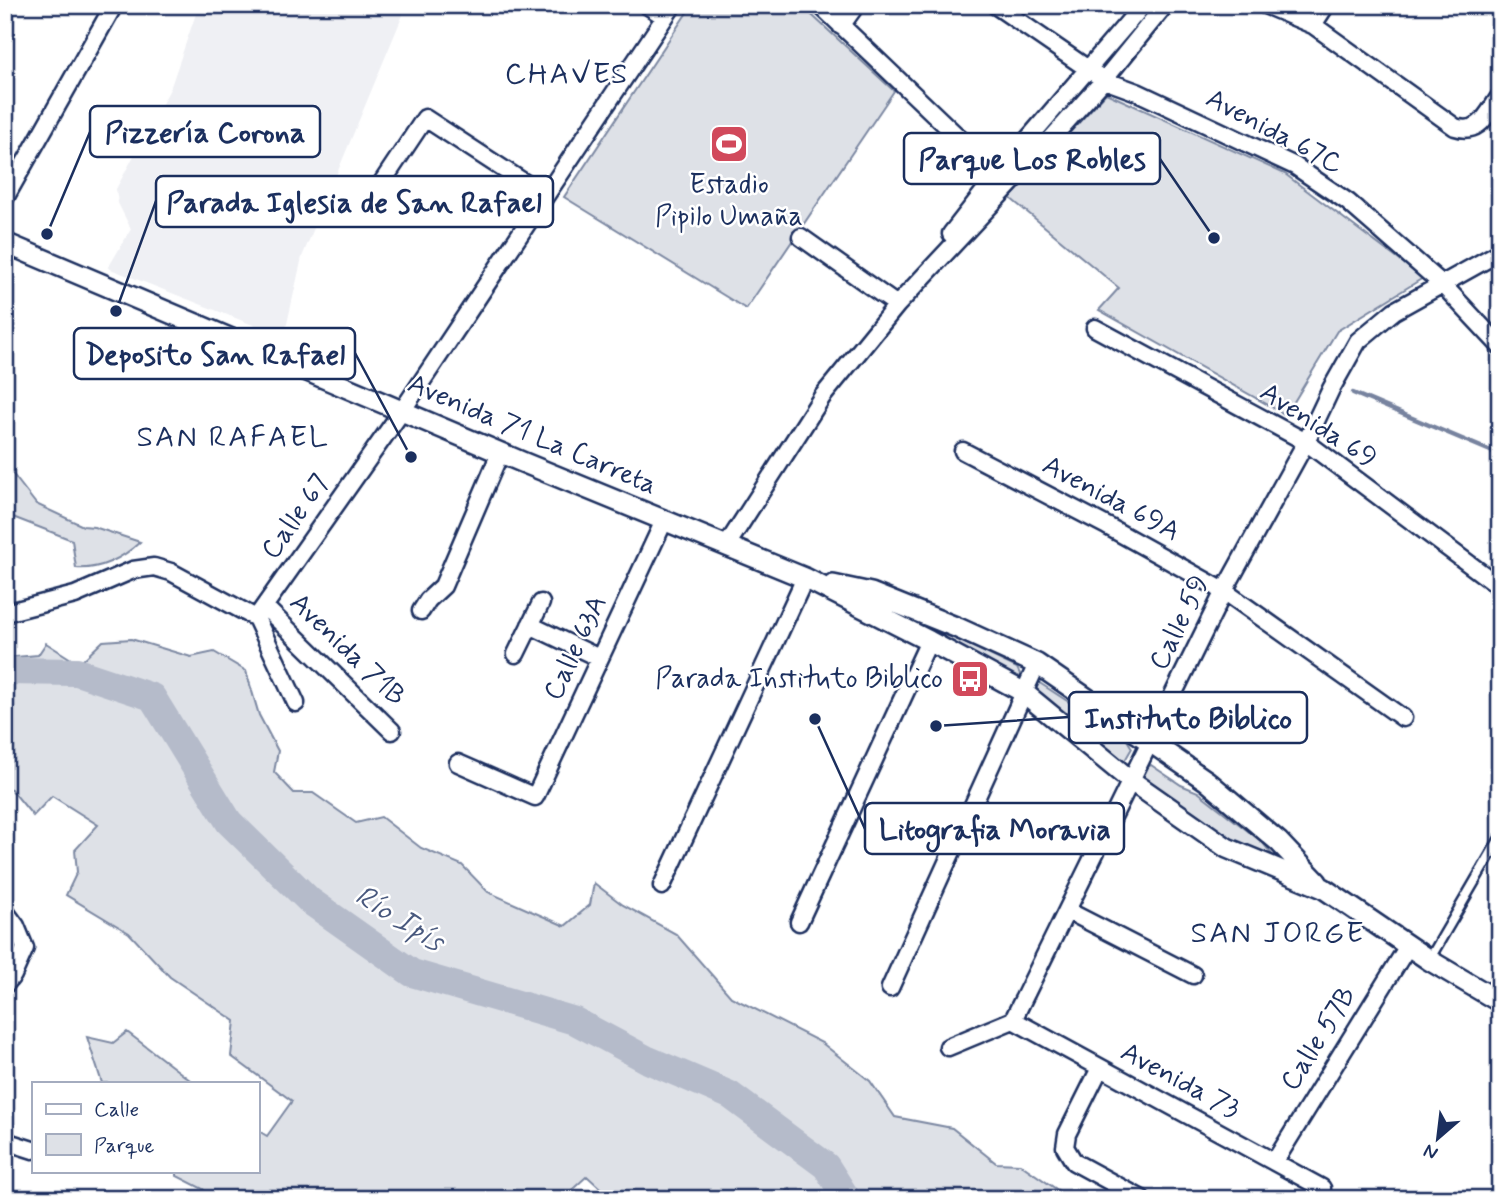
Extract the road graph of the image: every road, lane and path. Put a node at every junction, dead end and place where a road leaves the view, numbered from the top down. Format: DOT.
graph roads {
  1 [pos="114,5"];
  2 [pos="647,5"];
  3 [pos="820,5"];
  4 [pos="856,5"];
  5 [pos="995,5"];
  6 [pos="1143,5"];
  7 [pos="1165,5"];
  8 [pos="1265,5"];
  9 [pos="1326,5"];
  10 [pos="1495,5"];
  11 [pos="1500,9"];
  12 [pos="669,11"];
  13 [pos="841,26"];
  14 [pos="1313,26"];
  15 [pos="1090,69"];
  16 [pos="1104,80"];
  17 [pos="1500,96"];
  18 [pos="1003,180"];
  19 [pos="545,196"];
  20 [pos="5,198"];
  21 [pos="410,214"];
  22 [pos="801,237"];
  23 [pos="5,243"];
  24 [pos="1500,252"];
  25 [pos="1441,285"];
  26 [pos="897,305"];
  27 [pos="1095,328"];
  28 [pos="1500,346"];
  29 [pos="402,411"];
  30 [pos="1306,442"];
  31 [pos="963,451"];
  32 [pos="500,453"];
  33 [pos="664,521"];
  34 [pos="727,545"];
  35 [pos="805,578"];
  36 [pos="1500,587"];
  37 [pos="1224,591"];
  38 [pos="541,603"];
  39 [pos="421,611"];
  40 [pos="260,612"];
  41 [pos="5,613"];
  42 [pos="530,625"];
  43 [pos="929,641"];
  44 [pos="516,654"];
  45 [pos="599,658"];
  46 [pos="1037,664"];
  47 [pos="1023,692"];
  48 [pos="296,703"];
  49 [pos="1403,718"];
  50 [pos="392,731"];
  51 [pos="1151,742"];
  52 [pos="458,763"];
  53 [pos="1130,780"];
  54 [pos="1500,838"];
  55 [pos="662,886"];
  56 [pos="1323,888"];
  57 [pos="5,911"];
  58 [pos="1068,911"];
  59 [pos="799,922"];
  60 [pos="1408,946"];
  61 [pos="1429,960"];
  62 [pos="1193,975"];
  63 [pos="5,985"];
  64 [pos="890,988"];
  65 [pos="1500,1002"];
  66 [pos="1013,1020"];
  67 [pos="948,1047"];
  68 [pos="1100,1068"];
  69 [pos="5,1141"];
  70 [pos="32,1150"];
  71 [pos="1275,1161"];
  72 [pos="1322,1188"];
  73 [pos="1142,1199"];
  1 -- 20 [label="street"];
  2 -- 12 [label="street"];
  3 -- 13 [label="street"];
  4 -- 13 [label="street"];
  5 -- 15 [label="street, Avenida 67C"];
  6 -- 15 [label="street"];
  7 -- 16 [label="street"];
  8 -- 14 [label="street"];
  9 -- 14 [label="street"];
  10 -- 11 [label="street"];
  12 -- 19 [label="street, Calle 67"];
  13 -- 18 [label="street"];
  14 -- 17 [label="street"];
  15 -- 16 [label="street, Avenida 67C"];
  15 -- 18 [label="street"];
  16 -- 18 [label="street"];
  16 -- 25 [label="street, Avenida 67C"];
  18 -- 26 [label="street"];
  19 -- 21 [label="street"];
  19 -- 29 [label="street, Calle 67"];
  22 -- 26 [label="street"];
  23 -- 29 [label="street, Avenida 71 La Carreta"];
  24 -- 25 [label="street, Calle 59"];
  25 -- 28 [label="street, Avenida 67C"];
  25 -- 30 [label="street, Calle 59"];
  26 -- 34 [label="street"];
  27 -- 30 [label="street, Avenida 69"];
  29 -- 32 [label="street, Avenida 71 La Carreta"];
  29 -- 40 [label="street, Calle 67"];
  30 -- 36 [label="street, Avenida 69"];
  30 -- 37 [label="street, Calle 59"];
  31 -- 37 [label="street, Avenida 69A"];
  32 -- 33 [label="street, Avenida 71 La Carreta"];
  32 -- 39 [label="street"];
  33 -- 34 [label="street, Avenida 71 La Carreta"];
  33 -- 45 [label="street, Calle 63A"];
  34 -- 35 [label="street, Avenida 71 La Carreta"];
  35 -- 43 [label="street, Avenida 71 La Carreta"];
  35 -- 46 [label="street, Avenida 71 La Carreta"];
  35 -- 55 [label="street"];
  37 -- 49 [label="street, Avenida 69A"];
  37 -- 51 [label="street, Calle 59"];
  38 -- 42 [label="street"];
  40 -- 41 [label="street"];
  40 -- 48 [label="street"];
  40 -- 50 [label="street, Avenida 71B"];
  42 -- 44 [label="street"];
  42 -- 45 [label="street"];
  43 -- 47 [label="street, Avenida 71 La Carreta"];
  43 -- 59 [label="street"];
  45 -- 52 [label="street, Calle 63A"];
  46 -- 47 [label="street"];
  46 -- 51 [label="street, Avenida 71 La Carreta"];
  47 -- 53 [label="street, Avenida 71 La Carreta"];
  47 -- 64 [label="street"];
  51 -- 53 [label="street, Calle 59"];
  51 -- 56 [label="street, Avenida 71 La Carreta"];
  53 -- 56 [label="street, Avenida 71 La Carreta"];
  53 -- 58 [label="street, Calle 59"];
  54 -- 61 [label="lane"];
  56 -- 60 [label="street, Avenida 71 La Carreta"];
  57 -- 63 [label="street"];
  58 -- 62 [label="street"];
  58 -- 66 [label="street, Calle 59"];
  60 -- 61 [label="street, Avenida 71 La Carreta"];
  60 -- 71 [label="street, Calle 57B"];
  61 -- 65 [label="street, Avenida 71 La Carreta"];
  66 -- 67 [label="street"];
  66 -- 68 [label="street, Avenida 73"];
  68 -- 71 [label="street, Avenida 73"];
  68 -- 73 [label="street"];
  69 -- 70 [label="street"];
  71 -- 72 [label="street, Avenida 73"];
}
